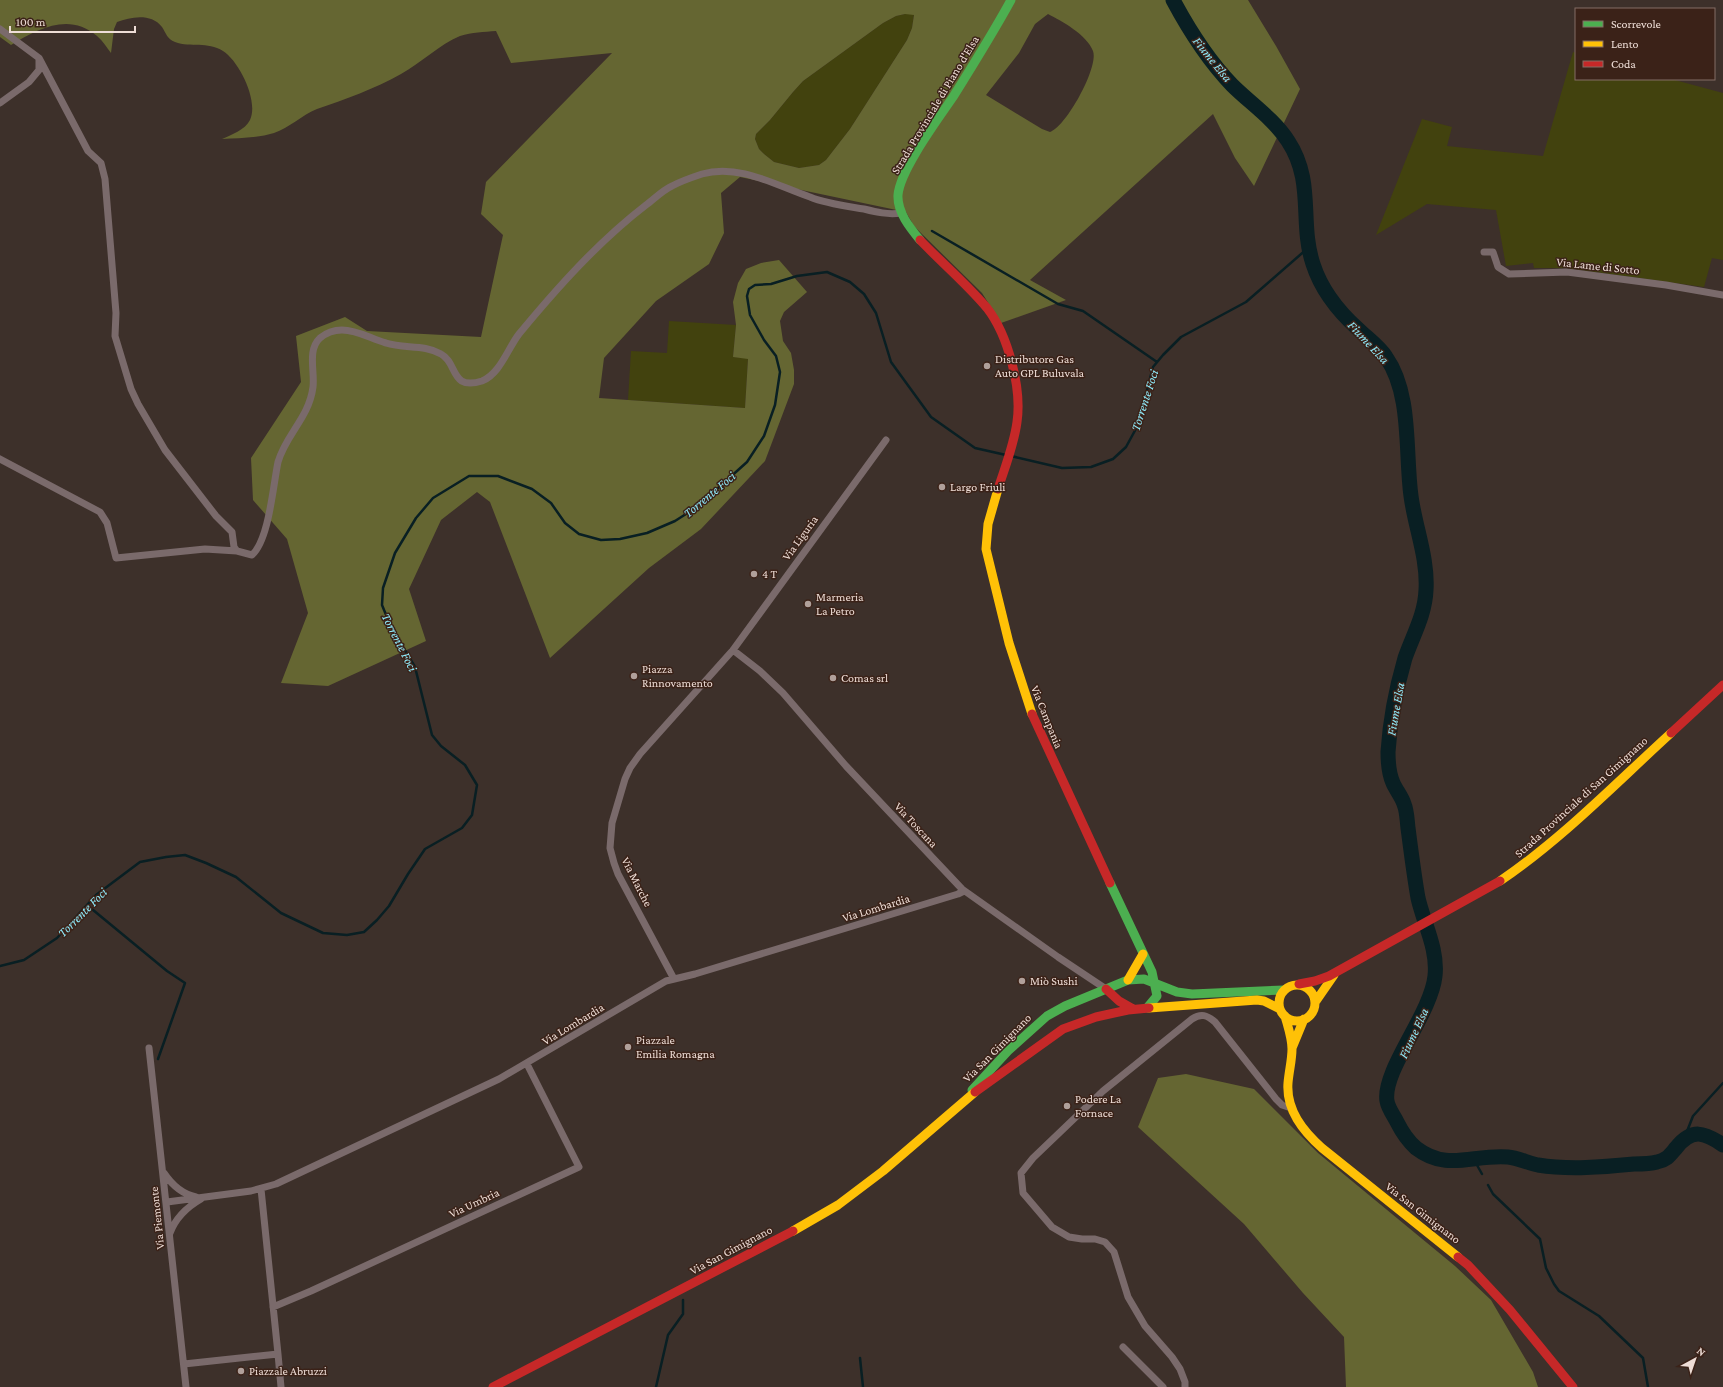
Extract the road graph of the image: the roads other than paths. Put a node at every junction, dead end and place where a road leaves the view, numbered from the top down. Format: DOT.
graph roads {
  1 [pos="1011,0"];
  2 [pos="0,29"];
  3 [pos="39,58"];
  4 [pos="0,103"];
  5 [pos="901,213"];
  6 [pos="1484,252"];
  7 [pos="1723,294"];
  8 [pos="886,440"];
  9 [pos="0,459"];
  10 [pos="1002,474"];
  11 [pos="237,551"];
  12 [pos="733,650"];
  13 [pos="1723,686"];
  14 [pos="964,891"];
  15 [pos="1143,954"];
  16 [pos="1340,970"];
  17 [pos="674,979"];
  18 [pos="1128,980"];
  19 [pos="1154,982"];
  20 [pos="1299,984"];
  21 [pos="1106,989"];
  22 [pos="1284,990"];
  23 [pos="1316,1001"];
  24 [pos="1147,1008"];
  25 [pos="1133,1009"];
  26 [pos="1282,1012"];
  27 [pos="1304,1020"];
  28 [pos="149,1048"];
  29 [pos="1292,1050"];
  30 [pos="527,1064"];
  31 [pos="961,1103"];
  32 [pos="1291,1108"];
  33 [pos="164,1173"];
  34 [pos="261,1189"];
  35 [pos="203,1197"];
  36 [pos="167,1202"];
  37 [pos="170,1233"];
  38 [pos="273,1307"];
  39 [pos="1123,1347"];
  40 [pos="278,1354"];
  41 [pos="184,1364"];
  42 [pos="186,1387"];
  43 [pos="281,1387"];
  44 [pos="493,1387"];
  45 [pos="1163,1387"];
  46 [pos="1185,1387"];
  47 [pos="1573,1387"];
  1 -- 5 [label="main road, Strada Provinciale di Piano d'Elsa"];
  2 -- 3 [label="street"];
  3 -- 4 [label="street"];
  3 -- 11 [label="street"];
  5 -- 10 [label="main road, Strada Provinciale di Piano d'Elsa"];
  5 -- 11 [label="street"];
  6 -- 7 [label="street, Via Lame di Sotto"];
  8 -- 12 [label="street, Via Liguria"];
  9 -- 11 [label="street"];
  10 -- 15 [label="main road, Via Campania"];
  12 -- 14 [label="street, Via Toscana"];
  12 -- 17 [label="street, Via Marche"];
  13 -- 16 [label="main road, Strada Provinciale di San Gimignano"];
  14 -- 17 [label="street, Via Lombardia"];
  14 -- 21 [label="street, Via Toscana"];
  15 -- 18 [label="main road"];
  15 -- 19 [label="main road, Via Campania"];
  16 -- 20 [label="main road, Strada Provinciale di San Gimignano"];
  16 -- 23 [label="main road, Strada Provinciale di San Gimignano"];
  17 -- 30 [label="street, Via Lombardia"];
  18 -- 19 [label="main road, Via San Gimignano"];
  18 -- 21 [label="main road, Via San Gimignano"];
  19 -- 22 [label="main road, Via San Gimignano"];
  19 -- 24 [label="main road, Via Campania"];
  20 -- 22 [label="main road, Via San Gimignano"];
  20 -- 23 [label="main road"];
  21 -- 25 [label="main road"];
  21 -- 31 [label="main road, Via San Gimignano"];
  22 -- 26 [label="main road, Via San Gimignano"];
  23 -- 27 [label="main road, Via San Gimignano"];
  24 -- 25 [label="main road, Via San Gimignano"];
  24 -- 26 [label="main road, Via San Gimignano"];
  25 -- 31 [label="main road, Via San Gimignano"];
  26 -- 27 [label="main road, Via San Gimignano"];
  26 -- 29 [label="main road, Via San Gimignano"];
  27 -- 29 [label="main road, Via San Gimignano"];
  28 -- 33 [label="street, Via Piemonte"];
  29 -- 32 [label="main road, Via San Gimignano"];
  30 -- 34 [label="street, Via Lombardia"];
  30 -- 38 [label="street, Via Umbria"];
  31 -- 44 [label="main road, Via San Gimignano"];
  32 -- 46 [label="street"];
  32 -- 47 [label="main road, Via San Gimignano"];
  33 -- 35 [label="street, Via Lombardia"];
  33 -- 36 [label="street, Via Piemonte"];
  34 -- 35 [label="street, Via Lombardia"];
  34 -- 38 [label="street"];
  35 -- 36 [label="street, Via Lombardia"];
  35 -- 37 [label="street, Via Lombardia"];
  36 -- 37 [label="street, Via Piemonte"];
  37 -- 41 [label="street, Via Piemonte"];
  38 -- 40 [label="street"];
  39 -- 45 [label="street"];
  40 -- 41 [label="street"];
  40 -- 43 [label="street"];
  41 -- 42 [label="street, Via Piemonte"];
}
